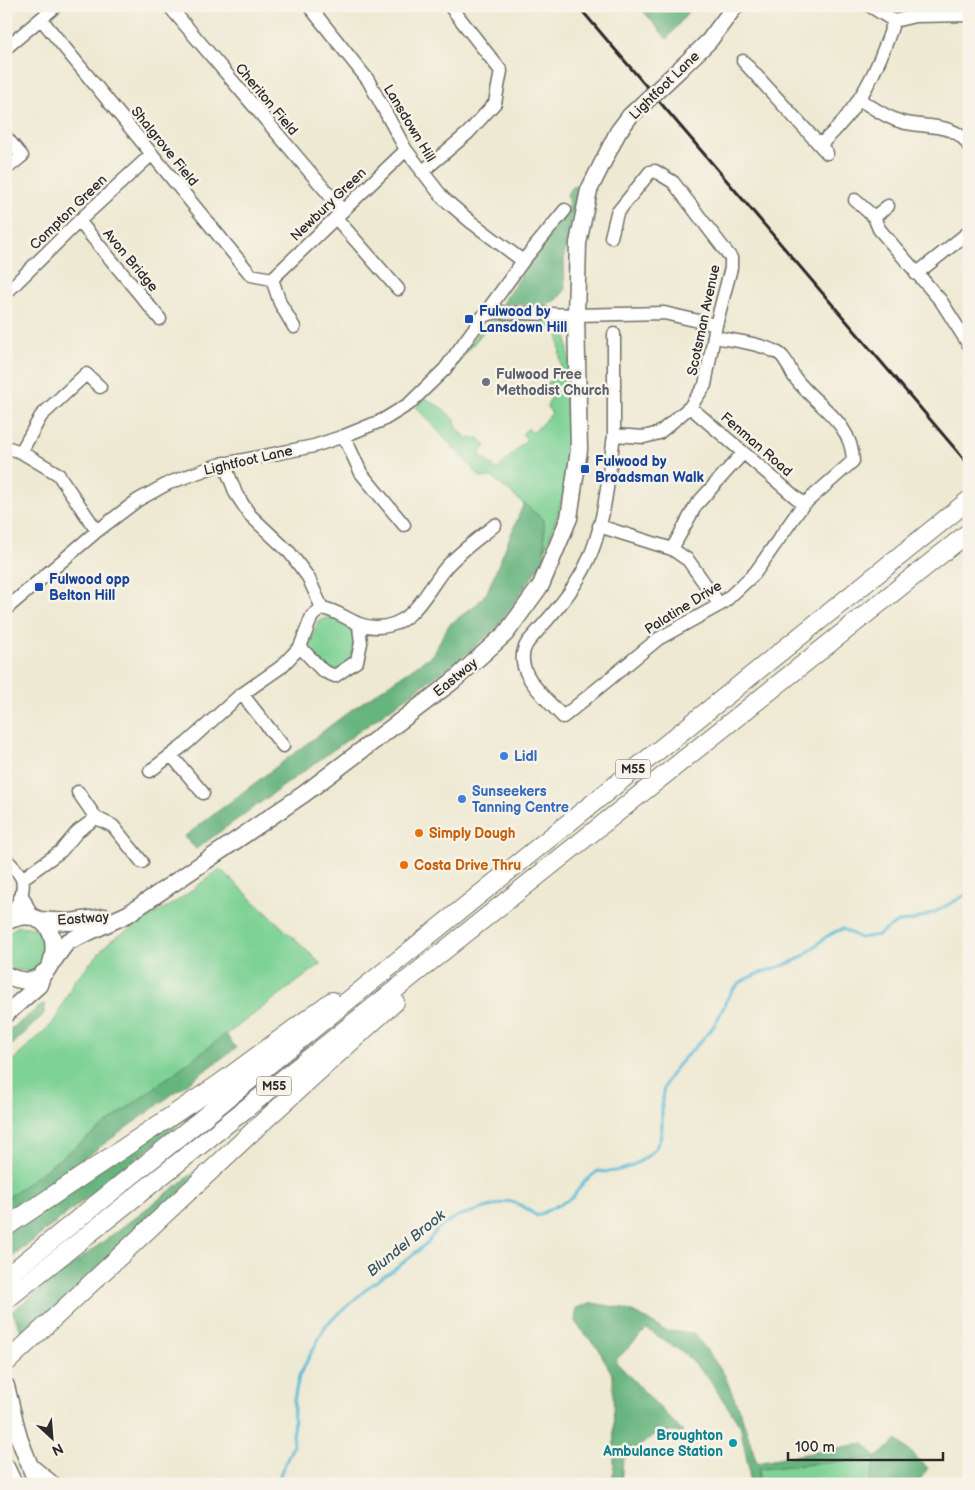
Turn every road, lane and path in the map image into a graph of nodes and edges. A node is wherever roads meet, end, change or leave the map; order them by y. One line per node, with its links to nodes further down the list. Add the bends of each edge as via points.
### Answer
1 (56, 6): 8 (street)
2 (169, 6): 22 (street, Cheriton Field)
3 (308, 6): 15 (street, Lansdown Hill, via 368,80)
4 (450, 6): 18 (street, via 501,71 495,103 468,133)
5 (735, 6): 33 (main road, Lightfoot Lane, bridge, via 709,41 630,116 618,132 589,190 578,243)
6 (870, 6): 9 (street)
7 (969, 14): 9 (street, via 915,16)
8 (41, 19): 10 (street); 16 (street, Shalgrove Field)
9 (894, 21): 12 (street, via 886,47)
10 (6, 48)
11 (743, 61): 12 (street, via 824,149)
12 (860, 100): 14 (street, via 886,116 940,127)
13 (6, 138): 17 (street, via 22,156)
14 (968, 142)
15 (406, 150): 18 (street, Lansdown Hill); 22 (street, Newbury Green)
16 (152, 154): 24 (street, Compton Green); 29 (street, Shalgrove Field, via 251,276)
17 (6, 169)
18 (422, 172): 27 (street, Lansdown Hill, via 450,204)
19 (855, 200): 23 (street)
20 (888, 206): 23 (street)
21 (565, 210): 27 (street, Lightfoot Lane)
22 (339, 214): 29 (street, Newbury Green); 30 (street, Cheriton Field)
23 (874, 217): 28 (street)
24 (79, 220): 31 (street, Compton Green); 34 (street, Avon Bridge)
25 (969, 232): 28 (street)
26 (611, 237): 36 (street, Scotsman Avenue, via 617,214 650,172 655,171 674,182 731,258)
27 (523, 261): 32 (street, Lightfoot Lane)
28 (916, 274): 38 (street, via 941,301)
29 (272, 279): 35 (street, via 280,303)
30 (398, 289)
31 (6, 293)
32 (486, 315): 33 (street, via 497,312); 42 (street, Lightfoot Lane, via 445,369 409,404 383,420)
33 (576, 315): 36 (street, via 664,313); 73 (main road, Eastway, via 578,460 569,518 541,585 506,633 453,681 304,794)
34 (160, 319)
35 (294, 327)
36 (716, 331): 40 (street, Scotsman Avenue, via 705,385); 48 (street, Palatine Drive, via 781,354 796,379 838,421 852,449 853,461)
37 (614, 334): 41 (street)
38 (969, 345)
39 (100, 387): 44 (street, via 86,374 41,416)
40 (690, 407): 41 (street, Scotsman Avenue, via 659,433 644,437); 45 (street, Fenman Road)
41 (614, 435): 51 (street)
42 (344, 436): 46 (street, Lightfoot Lane, via 314,446); 49 (street, via 361,473)
43 (6, 447): 44 (street)
44 (21, 452): 52 (street, via 58,474)
45 (743, 453): 48 (street, Fenman Road); 54 (street, via 696,505)
46 (224, 463): 52 (street, Lightfoot Lane, via 169,483 138,500); 56 (street, via 245,508 290,553 308,577)
47 (969, 500): 69 (highway, M55)
48 (802, 506): 55 (street, Palatine Drive, via 755,573)
49 (404, 525)
50 (495, 526): 58 (street, via 447,566 419,607 399,621 377,627)
51 (598, 526): 54 (street); 55 (street, Palatine Drive, via 580,576 524,648 522,658 525,671 563,717 658,639)
52 (97, 531): 57 (street, Lightfoot Lane)
53 (969, 532): 70 (highway, M55)
54 (672, 549): 55 (street, via 688,560)
55 (720, 605)
56 (322, 608): 58 (street, via 333,610); 59 (street, via 312,616)
57 (6, 609)
58 (359, 626): 59 (street, via 361,643 357,661 335,676 317,666)
59 (300, 647): 60 (street, via 281,667)
60 (242, 694): 61 (street); 62 (street)
61 (282, 746)
62 (171, 756): 63 (street); 65 (street)
63 (150, 771)
64 (78, 792): 66 (street)
65 (203, 794)
66 (96, 818): 68 (street, via 113,826); 71 (street, via 78,831 61,852)
67 (6, 859): 71 (street)
68 (142, 862)
69 (514, 864): 80 (highway, M55, via 227,1078); 81 (highway, M55, via 397,963)
70 (541, 872): 82 (highway, M55); 83 (highway, M55, via 273,1112)
71 (22, 879): 72 (street)
72 (21, 893): 74 (street); 75 (street, via 16,909)
73 (128, 914): 74 (main road, Eastway, via 70,922); 76 (main road, Eastway, via 75,937 64,945)
74 (35, 919): 75 (main road, Eastway); 76 (main road, via 50,931 55,943)
75 (6, 921)
76 (48, 967): 77 (main road, via 26,980); 79 (main road, Eastway, via 39,985)
77 (6, 976): 78 (main road, via 13,986)
78 (6, 1006)
79 (6, 1014)
80 (6, 1227)
81 (6, 1277)
82 (6, 1300)
83 (6, 1363)
84 (6, 1386): 85 (main road, via 17,1433)
85 (28, 1462): 88 (main road); 89 (street)
86 (6, 1467): 87 (main road)
87 (14, 1484)
88 (37, 1484)
89 (55, 1484)

